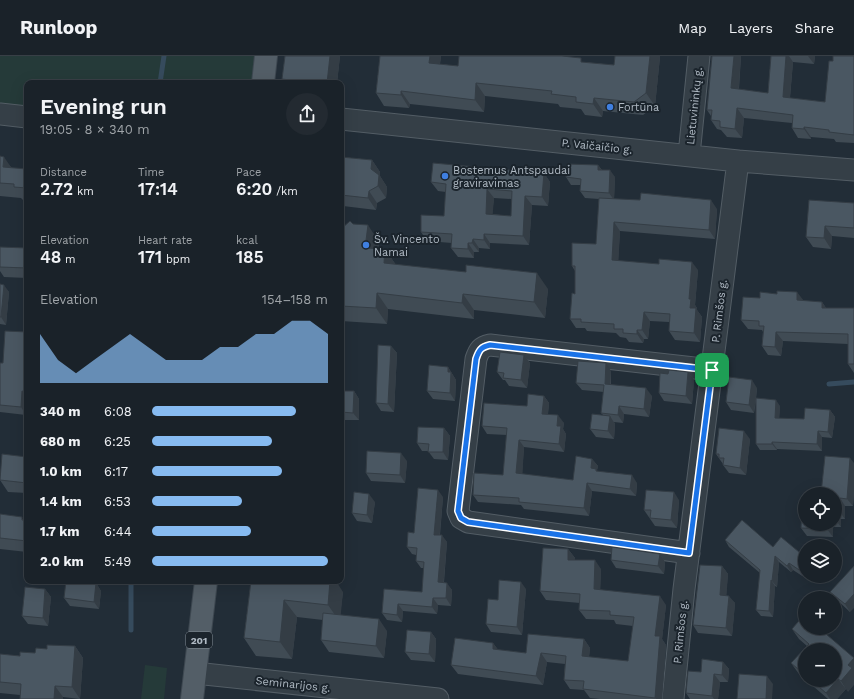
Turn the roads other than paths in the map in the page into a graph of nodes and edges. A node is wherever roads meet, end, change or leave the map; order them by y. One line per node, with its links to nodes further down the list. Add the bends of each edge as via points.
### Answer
1 (266, 56): 3 (main road)
2 (699, 56): 7 (street, Lietuvininkų g.)
3 (263, 80)
4 (0, 114): 5 (street)
5 (24, 117)
6 (344, 119): 7 (street, P. Vaičaičio g.)
7 (689, 155): 8 (street, P. Vaičaičio g.)
8 (738, 161): 9 (street, P. Vaičaičio g.); 10 (street, P. Rimšos g.)
9 (854, 170)
10 (712, 370): 11 (street, P. Rimšos g.); 11 (street, via 490,345 478,351 476,359 458,511 461,518 468,522)
11 (689, 553): 16 (street, P. Rimšos g.)
12 (206, 584): 13 (main road, 201)
13 (195, 673): 14 (main road, 201); 15 (street, Seminarijos g.)
14 (192, 699)
15 (438, 699)
16 (673, 699)

